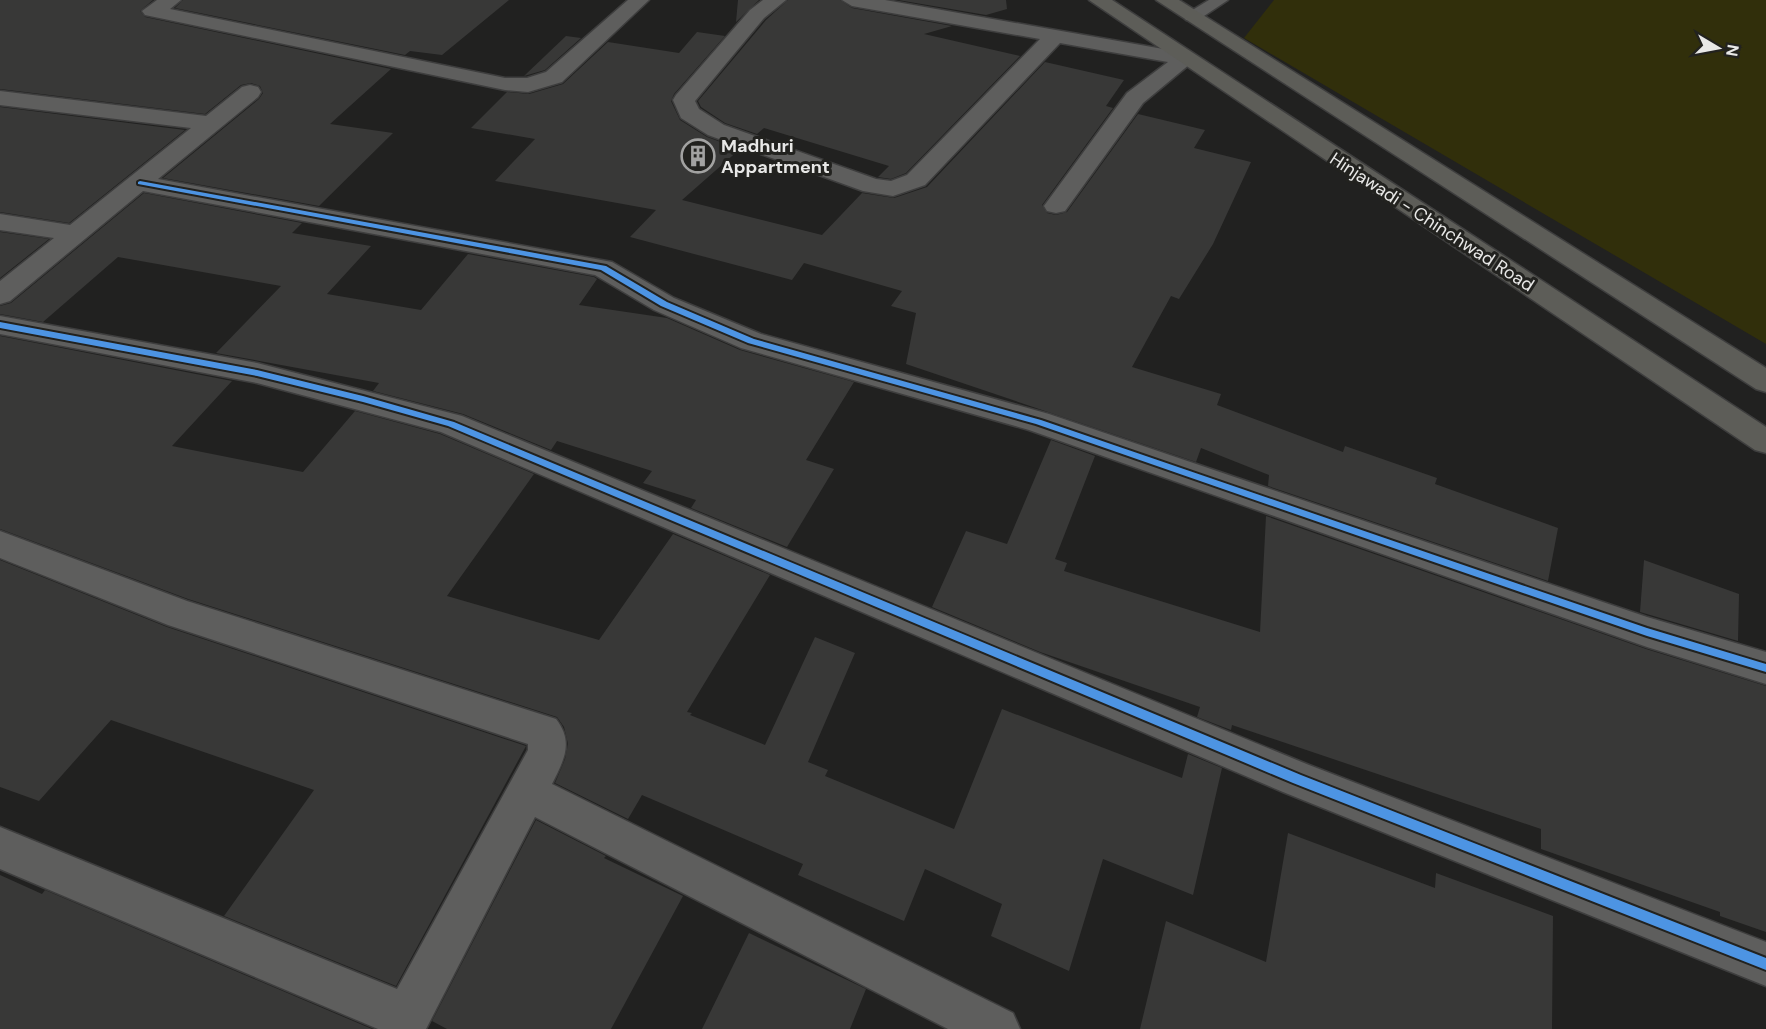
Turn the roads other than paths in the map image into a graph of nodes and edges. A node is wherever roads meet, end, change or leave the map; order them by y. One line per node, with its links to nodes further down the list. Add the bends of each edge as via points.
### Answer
1 (171, 0): 2 (street, via 152,11 505,84 528,85 554,77)
2 (639, 0)
3 (776, 0): 9 (street, via 757,14 684,100 689,113 716,130 872,186 893,189 916,180)
4 (852, 0): 9 (street)
5 (1099, 0): 10 (main road, Hinjawadi - Chinchwad Road)
6 (1166, 0): 8 (main road)
7 (1220, 0): 8 (lane)
8 (1192, 17): 20 (main road)
9 (1054, 36): 10 (street)
10 (1186, 59): 15 (street, via 1136,98); 21 (main road, Hinjawadi - Chinchwad Road)
11 (250, 92): 13 (street)
12 (0, 98): 13 (street)
13 (213, 124): 14 (street)
14 (140, 183): 17 (street); 23 (street, via 603,268 664,304 751,341 1038,422 1647,632)
15 (1056, 206)
16 (0, 222): 17 (street)
17 (76, 234): 18 (street)
18 (0, 295)
19 (0, 325): 26 (street, via 257,373 451,424 1297,779)
20 (1766, 382)
21 (1766, 442)
22 (0, 544): 24 (street, via 181,614 532,726 548,739 547,753)
23 (1766, 668)
24 (525, 791): 27 (street); 28 (street)
25 (0, 848): 27 (street)
26 (1766, 964)
27 (405, 1023)
28 (997, 1029)

